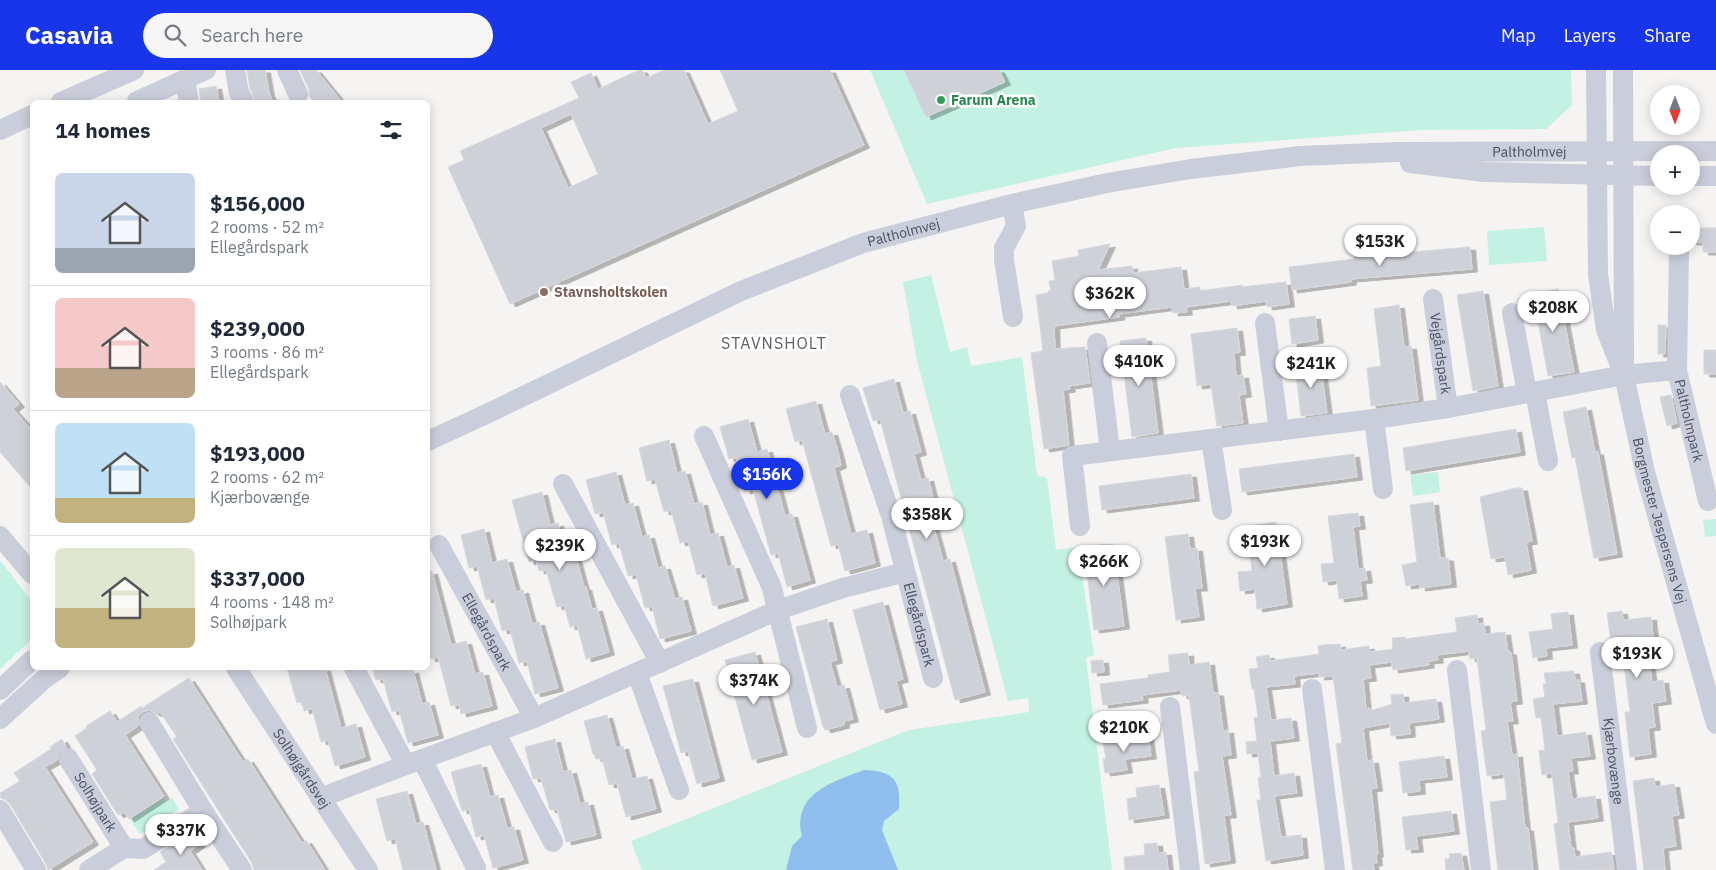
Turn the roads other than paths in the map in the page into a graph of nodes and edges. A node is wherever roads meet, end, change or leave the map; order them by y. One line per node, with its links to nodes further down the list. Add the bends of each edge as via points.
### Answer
1 (134, 70): 9 (street)
2 (206, 70): 7 (street)
3 (234, 70): 12 (street)
4 (287, 70): 8 (street)
5 (1596, 70): 17 (street, Borgmester Jespersens Vej)
6 (1623, 70): 15 (street, Borgmester Jespersens Vej)
7 (185, 80): 10 (street); 11 (street)
8 (298, 94)
9 (66, 100)
10 (141, 100)
11 (189, 100)
12 (243, 100)
13 (30, 119): 14 (street)
14 (0, 130)
15 (1624, 151): 16 (street, Paltholmvej); 17 (street, Paltholmvej); 20 (street, Borgmester Jespersens Vej)
16 (1716, 151)
17 (1596, 152): 18 (street, Paltholmvej); 19 (street, Borgmester Jespersens Vej)
18 (1341, 155): 19 (street, Paltholmvej, via 1484,172); 24 (street, Paltholmvej, via 1300,156 1191,169)
19 (1596, 175): 20 (street, Paltholmvej); 32 (street, Borgmester Jespersens Vej, via 1598,274 1606,330)
20 (1624, 176): 21 (street, Paltholmvej); 32 (street, Borgmester Jespersens Vej)
21 (1650, 176)
22 (1700, 176): 23 (street)
23 (1716, 176)
24 (1012, 204): 28 (street, via 1016,226 1004,248 1004,260); 36 (street, Paltholmvej, via 863,243 750,287)
25 (1679, 255): 31 (street, Paltholmpark)
26 (1433, 298): 35 (street, Vejgårdspark)
27 (1512, 313): 33 (street)
28 (1013, 317)
29 (1265, 323): 38 (street)
30 (1097, 343): 42 (street)
31 (1678, 370): 32 (street, Paltholmpark); 47 (street, Paltholmpark)
32 (1624, 375): 33 (street, Vejgårdspark); 70 (street, Borgmester Jespersens Vej, via 1645,472)
33 (1531, 392): 35 (street, Vejgårdspark); 44 (street)
34 (850, 395): 53 (street, Ellegårdspark, via 891,516)
35 (1448, 408): 37 (street, Vejgårdspark)
36 (496, 410): 41 (street, Paltholmvej); 43 (street, Paltholmvej)
37 (1374, 419): 38 (street, Vejgårdspark); 46 (street)
38 (1279, 431): 40 (street, Vejgårdspark)
39 (704, 436): 54 (street, via 772,588)
40 (1212, 439): 42 (street, Vejgårdspark); 48 (street)
41 (430, 440)
42 (1110, 451): 49 (street, Vejgårdspark, via 1072,456)
43 (430, 453)
44 (1548, 461)
45 (563, 484): 57 (street)
46 (1383, 488)
47 (1708, 501)
48 (1222, 510)
49 (1080, 526)
50 (0, 536): 52 (street)
51 (439, 545): 67 (street, Ellegårdspark)
52 (30, 572)
53 (905, 572): 54 (street, Ellegårdspark); 63 (street, Ellegårdspark)
54 (778, 610): 57 (street, Ellegårdspark); 71 (street)
55 (1600, 652): 89 (street, Kjærbovænge)
56 (30, 662): 65 (street)
57 (660, 663): 62 (street, Ellegårdspark)
58 (57, 670): 68 (street)
59 (237, 670): 76 (street, Solhøjgårdsvej)
60 (355, 670): 74 (street)
61 (1457, 670): 88 (street)
62 (637, 673): 67 (street, Ellegårdspark); 75 (street)
63 (934, 678)
64 (1312, 689): 87 (street)
65 (0, 690)
66 (1170, 708): 86 (street)
67 (534, 718): 72 (street, Ellegårdspark)
68 (0, 719)
69 (149, 722): 78 (street)
70 (1716, 724)
71 (807, 728)
72 (495, 732): 74 (street, Ellegårdspark); 79 (street)
73 (68, 758): 80 (street, Solhøjpark)
74 (414, 762): 76 (street, Ellegårdspark); 81 (street)
75 (679, 790)
76 (320, 798): 85 (street, Solhøjgårdsvej)
77 (0, 810): 82 (street)
78 (203, 811): 80 (street, Solhøjpark, via 143,849); 84 (street)
79 (553, 842)
80 (124, 848): 83 (street, Solhøjpark)
81 (476, 868)
82 (36, 870)
83 (89, 870)
84 (242, 870)
85 (368, 870)
86 (1190, 870)
87 (1335, 870)
88 (1481, 870)
89 (1627, 870)

